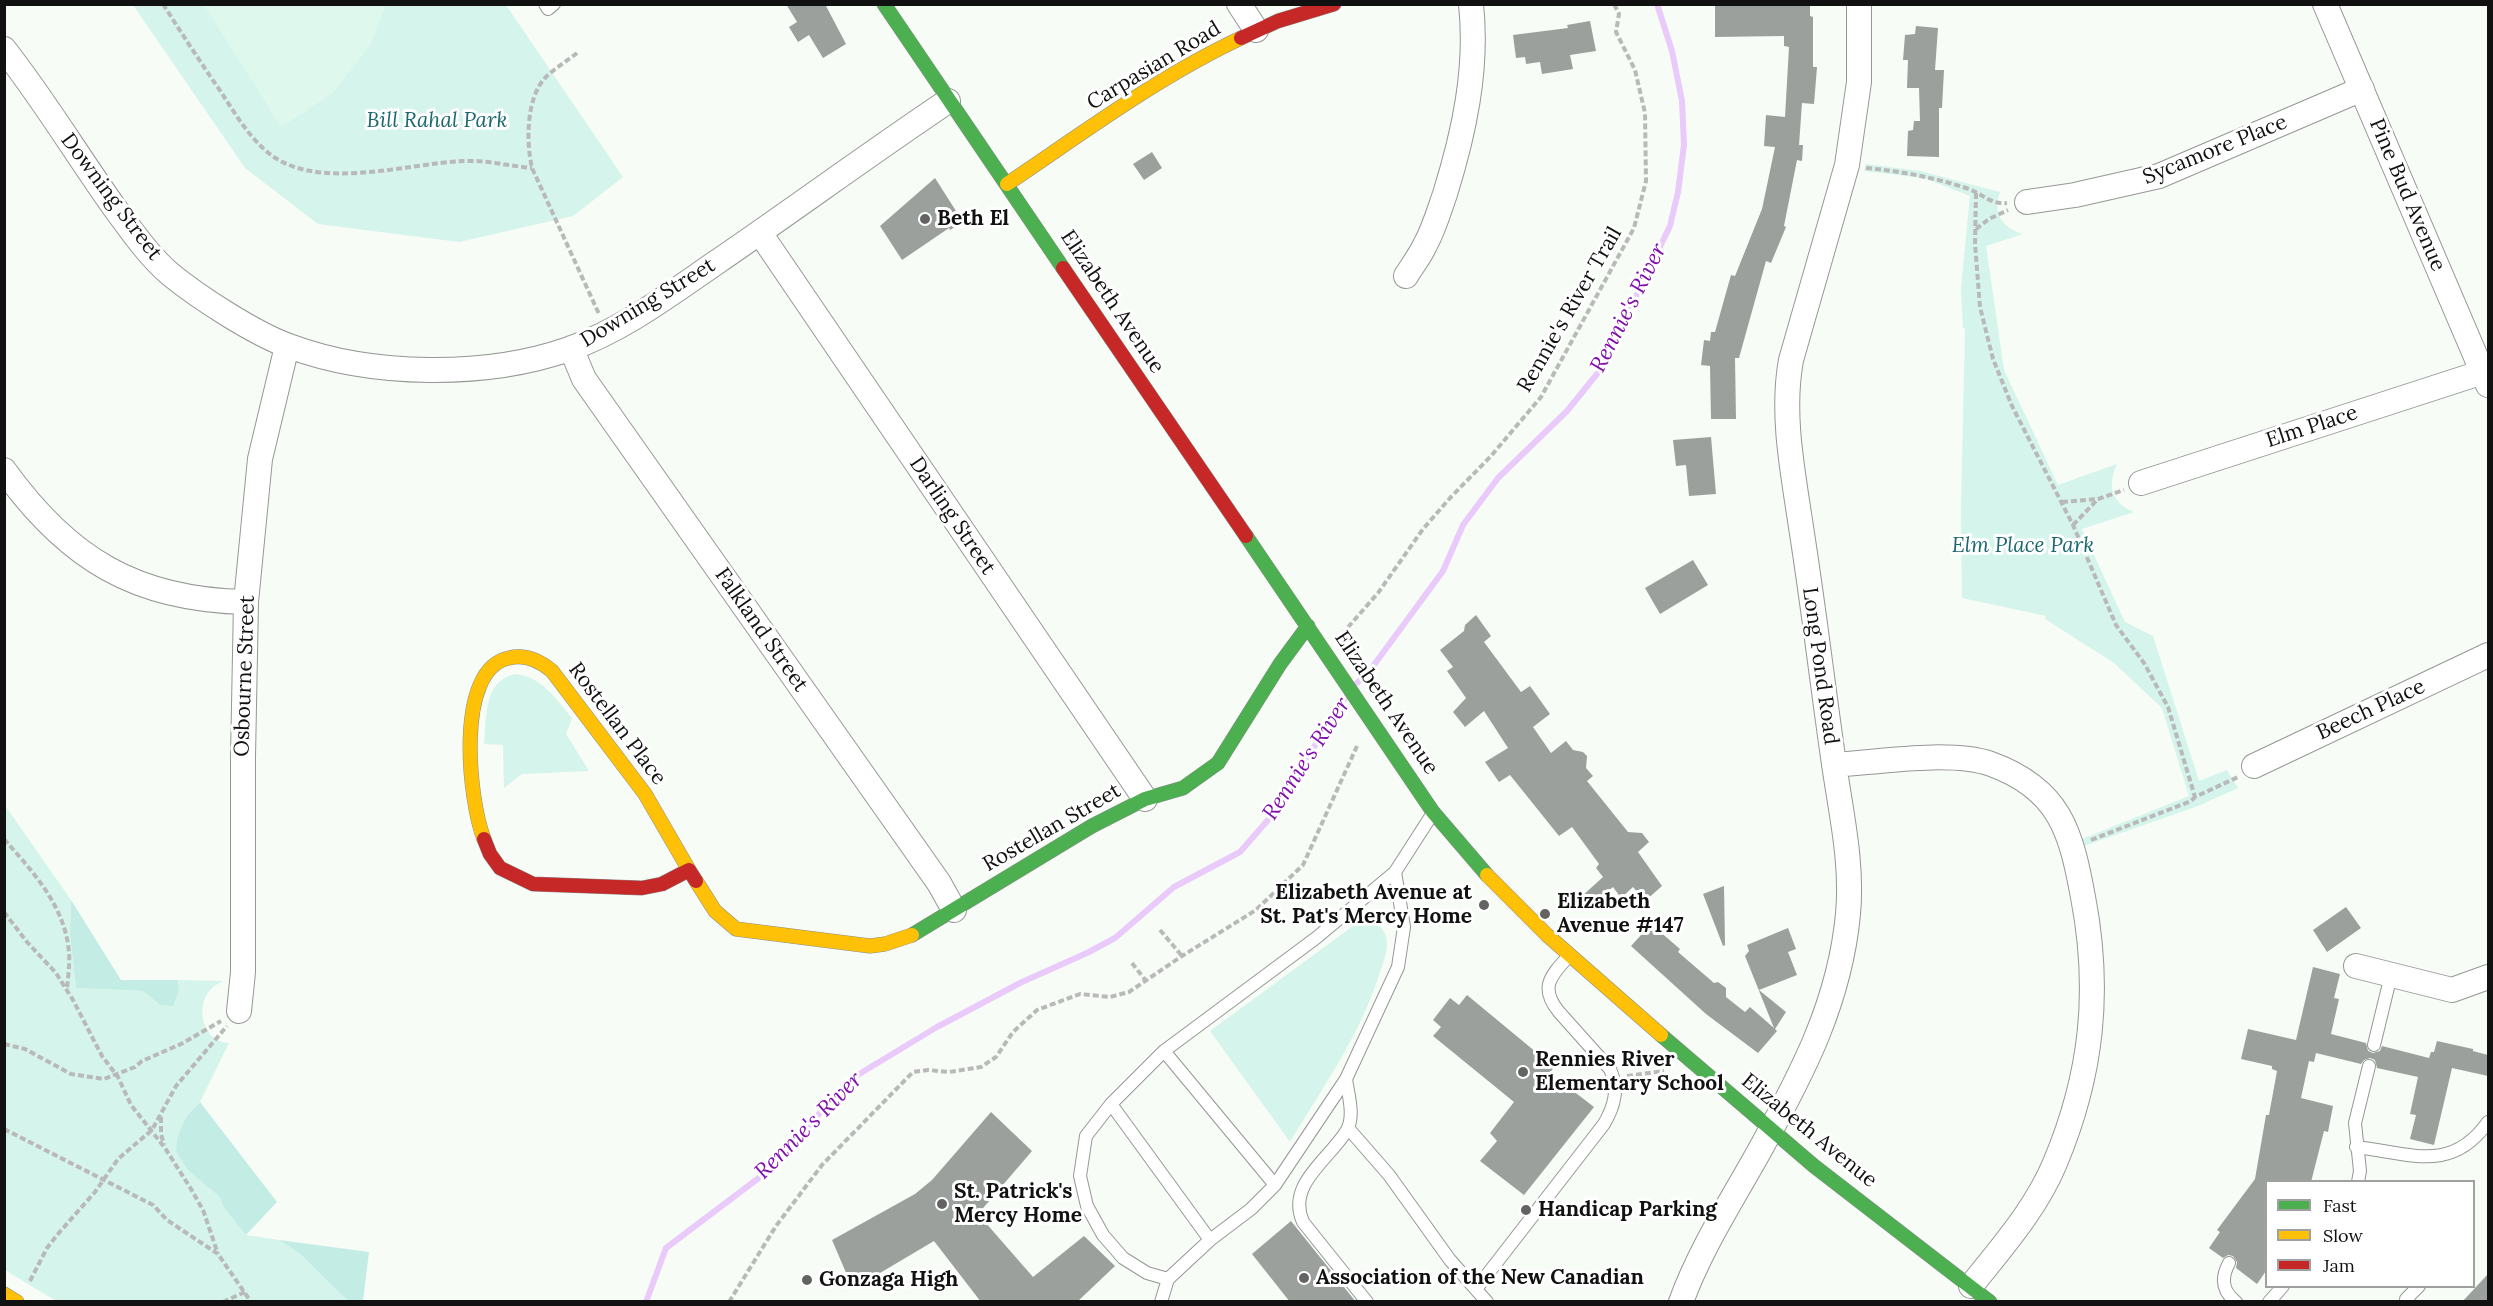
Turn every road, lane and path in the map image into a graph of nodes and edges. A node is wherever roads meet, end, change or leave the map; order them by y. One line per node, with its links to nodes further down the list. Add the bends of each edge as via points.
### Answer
1 (163, 4): 16 (path, via 245,127 265,150 282,161 319,172 343,174 466,161)
2 (545, 4): 3 (lane, via 548,9)
3 (554, 4)
4 (884, 4): 15 (street, Elizabeth Avenue)
5 (1239, 4): 11 (street)
6 (1334, 4): 11 (street, Carpasian Road)
7 (1472, 4): 23 (street, via 1472,62 1461,137 1426,245)
8 (1614, 4): 34 (path, Rennie's River Trail, via 1618,14 1616,32 1635,70 1645,113 1646,181 1634,228 1541,397 1423,529 1378,593)
9 (1859, 4): 37 (street, Long Pond Road, via 1859,82 1846,165 1787,381 1790,456)
10 (2325, 4): 14 (street, Pine Bud Avenue)
11 (1256, 30): 18 (street, Carpasian Road, via 1161,81)
12 (4, 50): 25 (street, Downing Street, via 150,254 170,274 215,306)
13 (577, 53): 16 (path, via 545,78 537,91 527,147)
14 (2362, 89): 20 (street, Sycamore Place, via 2159,176); 27 (street, Pine Bud Avenue)
15 (948, 101): 18 (street, Elizabeth Avenue); 22 (street, Downing Street)
16 (532, 168): 24 (path)
17 (1862, 168): 19 (path, via 1923,175)
18 (1007, 184): 33 (street, Elizabeth Avenue)
19 (1976, 193): 20 (path, via 1996,204); 21 (path)
20 (2027, 202): 21 (path, via 1998,214)
21 (1976, 230): 30 (path, via 1980,307 1993,359 2012,406)
22 (760, 233): 26 (street, Downing Street, via 661,300); 40 (street, Darling Street)
23 (1406, 276)
24 (600, 317)
25 (287, 346): 26 (street, Downing Street, via 362,364 415,369 495,366); 32 (street, Osbourne Street, via 260,459)
26 (571, 348): 46 (street, Falkland Street, via 584,379 939,883)
27 (2486, 378): 29 (street, Elm Place)
28 (4, 471): 32 (street, via 30,506 77,550 112,573 155,590 207,600)
29 (2141, 483)
30 (2061, 502): 31 (path); 31 (path, via 2098,499)
31 (2073, 525): 39 (path, via 2116,625 2144,663 2168,707)
32 (246, 602): 57 (street, Osbourne Street, via 243,972)
33 (1308, 626): 40 (street, Rostellan Street, via 1218,763 1183,788); 41 (street, Elizabeth Avenue)
34 (1337, 639)
35 (2488, 655): 38 (street, Beech Place)
36 (1357, 745): 49 (path, via 1303,865 1256,910)
37 (1834, 765): 43 (street, via 1946,757 1970,758 1992,765 2041,793 2057,813); 70 (street, Long Pond Road, via 1848,875 1843,953 1827,1014)
38 (2254, 766): 39 (path, via 2232,782)
39 (2195, 797): 43 (path)
40 (1145, 799): 46 (street, Rostellan Street, via 1092,826)
41 (1433, 812): 45 (lane); 50 (street, Elizabeth Avenue, via 1460,847)
42 (4, 839): 56 (path, via 61,916 69,952)
43 (2073, 846): 82 (street, via 2092,961 2087,1059 2078,1099 2054,1165 2019,1227)
44 (689, 870): 44 (street, Rostellan Place, via 640,787 552,671 540,661 525,657 496,662 485,673 477,691 472,762 480,826 499,867 533,884 642,888 662,884); 46 (street, Rostellan Place, via 725,923 753,933 853,945 885,944 907,938)
45 (1395, 872): 60 (lane, via 1316,938); 65 (lane, via 1404,927 1398,967)
46 (954, 910)
47 (4, 912): 56 (path, via 56,973)
48 (1160, 930): 49 (path)
49 (1182, 956): 55 (path)
50 (1568, 957): 64 (lane, via 1555,970 1548,994); 70 (street, Elizabeth Avenue)
51 (1132, 963): 55 (path)
52 (2356, 966): 53 (street)
53 (2391, 975): 54 (street, via 2452,990); 59 (lane)
54 (2488, 977)
55 (1146, 981): 93 (path, via 1129,992 1110,997 1080,994 1037,1010 1013,1032 996,1057 981,1068 913,1072 822,1165 776,1226)
56 (67, 992): 63 (path)
57 (239, 1011): 63 (path); 67 (path, via 176,1086)
58 (4, 1044): 63 (path, via 25,1049 71,1074 104,1079)
59 (2374, 1045)
60 (1164, 1051): 66 (lane); 77 (lane)
61 (2369, 1066): 73 (lane, via 2355,1123)
62 (1674, 1069): 64 (path)
63 (116, 1074): 72 (path, via 131,1106)
64 (1614, 1078): 86 (lane, via 1614,1107 1604,1124)
65 (1346, 1079): 69 (lane, via 1351,1111); 77 (lane)
66 (1111, 1104): 78 (lane); 81 (lane, via 1086,1136 1081,1154 1080,1176 1088,1206 1103,1235 1123,1258 1147,1273)
67 (162, 1114): 72 (path); 74 (path)
68 (2488, 1122): 73 (lane, via 2478,1136 2442,1156)
69 (1348, 1128): 86 (lane); 95 (lane, via 1302,1187 1299,1207 1303,1222)
70 (1771, 1128): 82 (street, Elizabeth Avenue); 89 (street, Long Pond Road, via 1704,1248)
71 (4, 1129): 76 (path)
72 (152, 1130): 74 (path); 76 (path, via 118,1159)
73 (2356, 1147): 75 (lane)
74 (165, 1148): 79 (path, via 203,1210)
75 (2359, 1176)
76 (105, 1179): 79 (path, via 153,1205 167,1220); 85 (path, via 47,1248)
77 (1275, 1185): 78 (lane)
78 (1210, 1240): 81 (lane)
79 (218, 1254): 87 (path)
80 (2229, 1263): 98 (lane, via 2224,1283)
81 (1168, 1279): 94 (lane)
82 (1971, 1286): 97 (street, Elizabeth Avenue)
83 (2282, 1288): 99 (lane)
84 (2418, 1288): 100 (lane, via 2406,1299)
85 (26, 1289)
86 (1476, 1289): 96 (lane)
87 (245, 1292): 91 (path); 92 (path)
88 (4, 1294): 90 (street)
89 (1681, 1301)
90 (17, 1302)
91 (223, 1302)
92 (251, 1302)
93 (729, 1302)
94 (1161, 1302)
95 (1367, 1302)
96 (1487, 1302)
97 (1990, 1302)
98 (2236, 1302)
99 (2269, 1302)
100 (2409, 1302)

